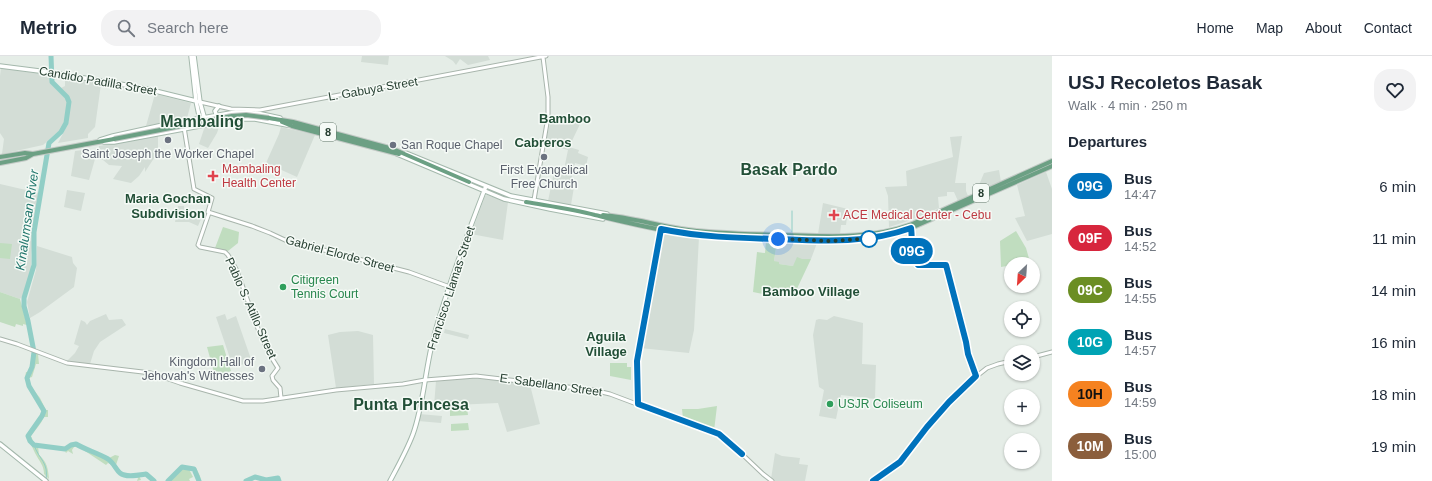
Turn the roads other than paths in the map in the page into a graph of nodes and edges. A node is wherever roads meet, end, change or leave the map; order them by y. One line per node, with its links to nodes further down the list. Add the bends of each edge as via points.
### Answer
1 (190, 56): 5 (main road)
2 (194, 56): 6 (main road)
3 (544, 56): 7 (street, L. Gabuya Street, via 260,110); 27 (street, via 548,117)
4 (0, 66): 5 (main road, Candido Padilla Street, via 143,88)
5 (196, 101): 6 (main road, Candido Padilla Street); 10 (main road)
6 (200, 102): 7 (street, L. Gabuya Street); 9 (main road)
7 (218, 106): 8 (main road, via 215,110)
8 (216, 116): 9 (main road, 8); 12 (main road, via 217,120); 14 (main road, 8, via 251,112)
9 (204, 118): 10 (main road, 8); 13 (main road)
10 (200, 119): 11 (main road, 8); 15 (main road)
11 (183, 121): 16 (street); 17 (main road, 8)
12 (214, 123): 13 (main road, 8); 14 (main road, 8, via 245,119)
13 (206, 124): 15 (main road, 8)
14 (292, 124): 17 (main road, 8, bridge, via 269,118 232,116); 18 (main road, 8)
15 (201, 125): 16 (main road, 8)
16 (184, 129): 17 (main road, 8, via 114,142); 29 (street, via 194,189 212,198)
17 (91, 143): 19 (main road, 8)
18 (393, 151): 24 (main road, 8); 25 (main road, 8, via 416,156); 26 (main road, 8)
19 (34, 154): 20 (main road, 8); 22 (main road, 8)
20 (0, 157)
21 (1052, 161): 31 (main road, 8)
22 (0, 163)
23 (1052, 166): 31 (main road, 8)
24 (469, 182)
25 (486, 186): 26 (main road, Francisco Llamas Street); 27 (main road, 8, via 511,196)
26 (484, 191): 30 (main road, 8, via 518,203 594,218); 33 (main road, Francisco Llamas Street)
27 (534, 200): 30 (main road, 8, via 604,213)
28 (526, 202): 30 (main road, 8)
29 (209, 212): 33 (street, Gabriel Elorde Street, via 270,232 285,240 409,272); 40 (street, Pablo S. Atillo Street, via 198,245 225,252 236,268 270,356 278,368 272,376 280,388)
30 (611, 218): 32 (main road, 8)
31 (911, 226): 32 (main road, 8, via 862,236 834,237 747,236); 38 (street, via 912,252 917,264 946,265)
32 (661, 227): 41 (street, via 637,361)
33 (450, 287): 39 (main road, Francisco Llamas Street, via 433,340)
34 (0, 339): 40 (street, E. Sabellano Street, via 67,363 151,373 241,401)
35 (1052, 352): 36 (street)
36 (1040, 355)
37 (1004, 362): 38 (street, via 986,368)
38 (976, 376): 46 (street, via 949,402 900,462)
39 (424, 380): 40 (street, E. Sabellano Street); 41 (street, E. Sabellano Street, via 494,377 593,390); 44 (main road, Francisco Llamas Street, via 417,421)
40 (281, 398)
41 (638, 404): 45 (street, E. Sabellano Street, via 719,434)
42 (0, 444): 43 (main road)
43 (46, 481)
44 (390, 481)
45 (772, 481)
46 (873, 481)

